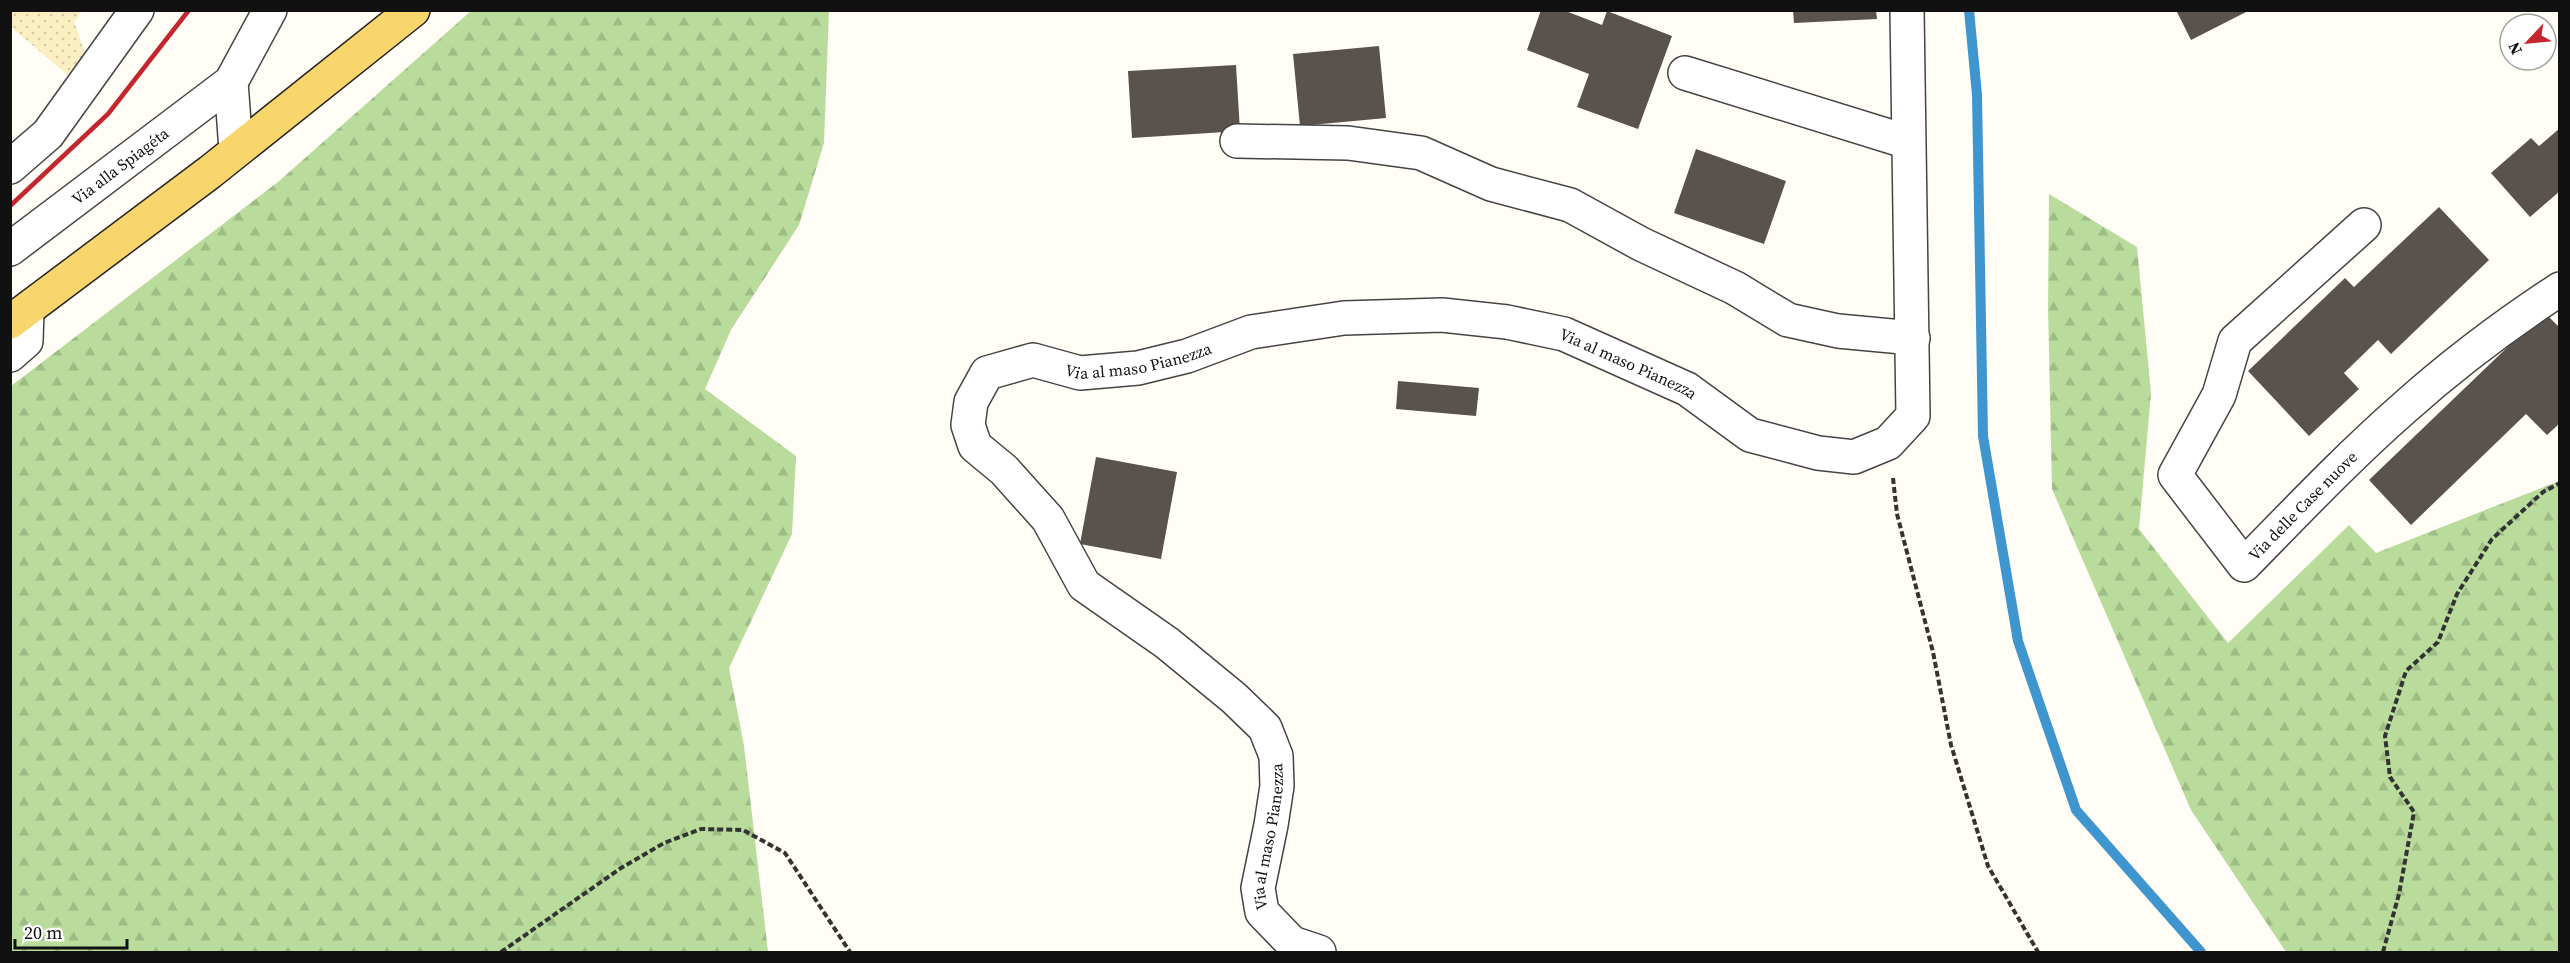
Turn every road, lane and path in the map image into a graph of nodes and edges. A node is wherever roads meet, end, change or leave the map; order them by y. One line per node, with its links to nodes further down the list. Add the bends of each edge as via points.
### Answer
1 (137, 10): 10 (street, via 48,134)
2 (270, 10): 6 (street)
3 (413, 10): 9 (main road)
4 (1906, 10): 8 (street, Via al maso Pianezza)
5 (1685, 73): 8 (street)
6 (231, 82): 9 (street); 12 (street, Via alla Spiagéta)
7 (1237, 141): 15 (street, via 1348,144 1421,153 1491,184 1570,205 1735,288 1788,320 1838,331)
8 (1908, 142): 15 (street, Via al maso Pianezza)
9 (236, 150): 14 (main road)
10 (10, 167)
11 (2364, 225): 13 (street, Via delle Case nuove, via 2235,341 2219,395 2175,475 2244,565 2404,408 2509,322)
12 (10, 249)
13 (2559, 289)
14 (19, 316): 16 (street, via 26,341)
15 (1913, 338): 17 (street, Via al maso Pianezza, via 1913,416)
16 (10, 355)
17 (1888, 443): 21 (street, Via al maso Pianezza, via 1854,457 1818,453 1750,435 1687,389 1564,334 1507,322 1442,315 1344,318 1251,332 1187,356 1138,368 1080,373 1033,360 987,373 971,402 968,425 975,446 1004,470 1048,519 1084,585 1167,643 1265,728 1276,756 1277,786 1258,888 1262,912 1292,943); 22 (path, via 1897,514 1933,652 1951,745 1988,866)
18 (2559, 483): 23 (path, via 2543,492 2492,539 2457,594 2438,642 2406,671 2385,736 2390,777 2414,812 2399,894)
19 (501, 952): 20 (path, via 621,868 664,843 701,829 743,830 785,853)
20 (850, 952)
21 (1319, 952)
22 (2038, 952)
23 (2383, 952)

